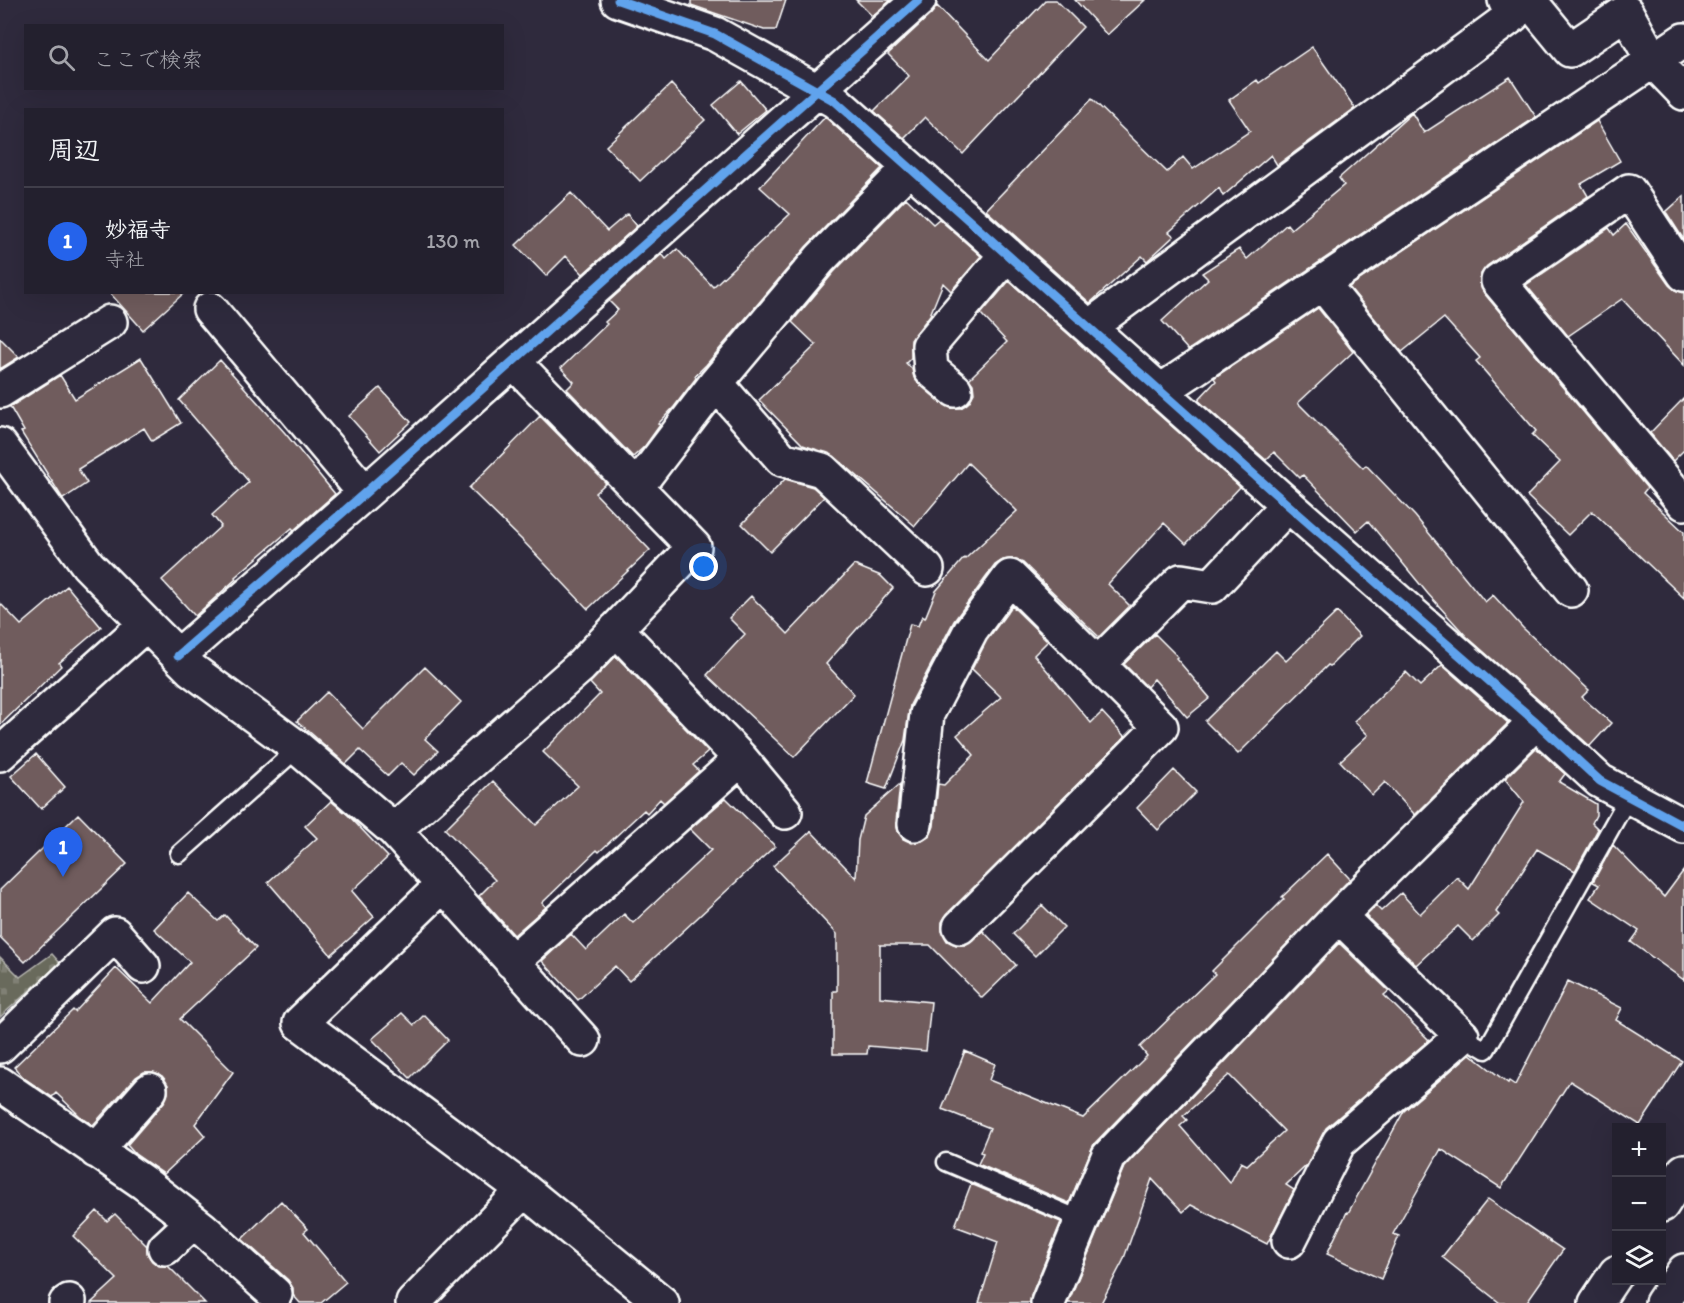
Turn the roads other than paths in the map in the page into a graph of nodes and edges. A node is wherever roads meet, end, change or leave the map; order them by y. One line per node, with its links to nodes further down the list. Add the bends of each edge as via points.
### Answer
1 (618, 0): 7 (street, via 715,34)
2 (919, 0): 7 (street)
3 (1505, 0): 15 (street, via 1512,16)
4 (1529, 0): 6 (street, via 1570,50 1626,12)
5 (1684, 40): 6 (street)
6 (1653, 61): 8 (street); 12 (street)
7 (817, 91): 9 (street, via 835,101); 16 (street)
8 (1684, 93)
9 (909, 168): 10 (street); 17 (street, via 820,259)
10 (1007, 254): 15 (street); 18 (street, via 929,346 931,370)
11 (1684, 274): 24 (street, via 1629,191 1498,281)
12 (1322, 283): 20 (street); 27 (street)
13 (210, 309): 23 (street)
14 (110, 322): 19 (street)
15 (1089, 327): 20 (street)
16 (513, 361): 22 (street); 23 (street)
17 (716, 383): 22 (street); 26 (street, via 782,459 822,470)
18 (955, 390)
19 (0, 391)
20 (1161, 391): 25 (street)
21 (0, 445): 28 (street, via 88,565)
22 (636, 488): 29 (street, via 694,547)
23 (365, 493): 30 (street)
24 (1682, 494)
25 (1288, 505): 31 (street, via 1212,586 1181,581); 32 (street)
26 (927, 569)
27 (1571, 590)
28 (146, 624): 30 (street); 34 (street)
29 (616, 629): 35 (street); 40 (street, via 581,666)
30 (178, 656): 33 (street)
31 (1098, 664): 38 (street, via 1010,577 971,630 927,714); 44 (street, via 1161,727)
32 (1536, 722): 36 (street, via 1600,781); 43 (street)
33 (298, 748): 40 (street); 41 (lane)
34 (0, 754)
35 (741, 759): 37 (street); 45 (street)
36 (1629, 796): 39 (street); 47 (lane, via 1486,1050)
37 (785, 812)
38 (915, 824)
39 (1684, 826)
40 (394, 830): 42 (street)
41 (179, 855)
42 (443, 885): 45 (street); 55 (street, via 300,1023)
43 (1339, 916): 47 (street); 57 (street, via 1108,1157)
44 (960, 927)
45 (512, 962): 48 (street)
46 (143, 966): 49 (street, via 115,934)
47 (1462, 1036): 59 (street, via 1339,1142)
48 (583, 1040)
49 (0, 1046)
50 (0, 1084): 52 (street)
51 (150, 1090): 52 (street)
52 (96, 1151): 58 (street)
53 (946, 1162): 57 (lane)
54 (1684, 1171): 56 (street)
55 (524, 1191): 64 (street); 65 (street)
56 (1666, 1199)
57 (1082, 1220): 66 (street)
58 (193, 1222): 60 (street); 63 (street)
59 (1289, 1241)
60 (165, 1248)
61 (1684, 1270): 68 (street)
62 (1612, 1280): 67 (street)
63 (275, 1294)
64 (413, 1303)
65 (662, 1303)
66 (1048, 1303)
67 (1596, 1303)
68 (1662, 1303)

